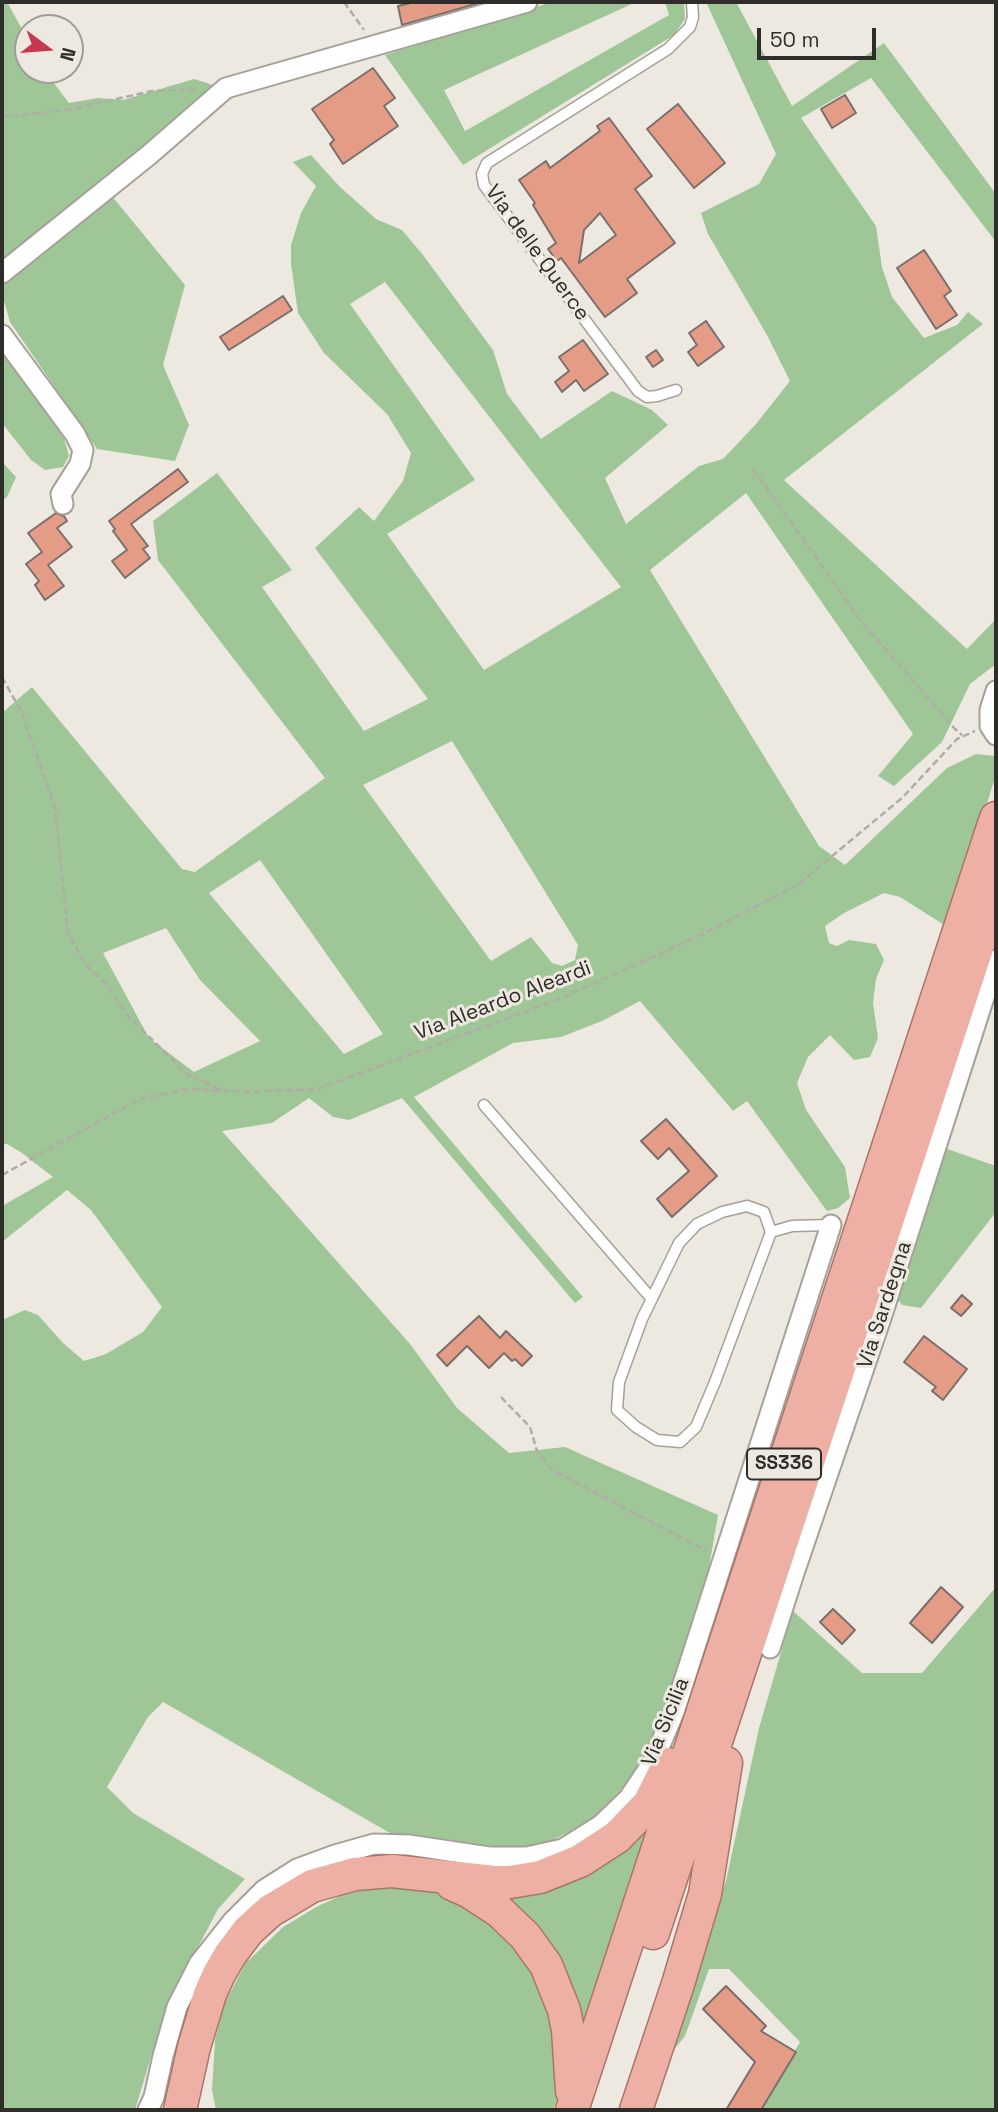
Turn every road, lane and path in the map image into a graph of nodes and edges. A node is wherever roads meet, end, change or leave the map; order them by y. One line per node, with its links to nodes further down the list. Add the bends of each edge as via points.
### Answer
1 (344, 2): 4 (path)
2 (527, 2): 4 (street)
3 (692, 2): 9 (lane, Via delle Querce, via 690,27 668,49 487,163 482,174 484,185 638,391 647,397)
4 (375, 46): 5 (street)
5 (226, 88): 6 (path, via 152,91 66,110); 7 (street)
6 (2, 117)
7 (2, 272)
8 (2, 335): 11 (street, via 83,450 80,464 61,494)
9 (676, 390)
10 (753, 469): 18 (path, Via Aleardo Aleardi, via 861,621 962,735 902,799 796,886 697,937 559,999 318,1089)
11 (63, 504)
12 (2, 677): 18 (path, via 21,711 55,807 68,932 79,954 108,986 125,1014 188,1075)
13 (996, 691): 14 (street, via 990,726)
14 (996, 735)
15 (996, 818): 27 (highway, SS336)
16 (996, 890): 27 (highway, SS336)
17 (996, 960): 26 (street, Via Sardegna)
18 (225, 1091): 20 (path, Via Aleardo Aleardi, via 186,1089 140,1099)
19 (484, 1105): 23 (lane)
20 (2, 1175)
21 (831, 1225): 22 (lane, via 792,1226); 25 (street, Via Sicilia)
22 (771, 1232): 23 (lane, via 764,1212 747,1206 697,1224 679,1243); 23 (lane, via 696,1427 680,1442 657,1440 617,1410 619,1382)
23 (650, 1298)
24 (501, 1397): 25 (path, via 530,1427 537,1451 552,1470)
25 (723, 1559): 31 (street, Via Sicilia, via 674,1712 653,1762 629,1798 601,1825 563,1849 527,1857 374,1844 297,1869 264,1890 199,1964 177,2007)
26 (770, 1648)
27 (728, 1669): 28 (highway); 29 (highway, via 649,1804 617,1837 580,1861 540,1877 504,1883); 34 (highway, SS336)
28 (727, 1756): 35 (highway); 36 (highway, via 705,1894)
29 (428, 1876): 30 (highway, via 392,1871 355,1874 312,1886 270,1911 248,1931 219,1974); 34 (highway, via 471,1892 499,1911 546,1965 568,2030)
30 (194, 2047): 32 (highway); 33 (highway)
31 (148, 2110)
32 (180, 2110)
33 (204, 2110)
34 (580, 2110)
35 (619, 2110)
36 (636, 2110)

